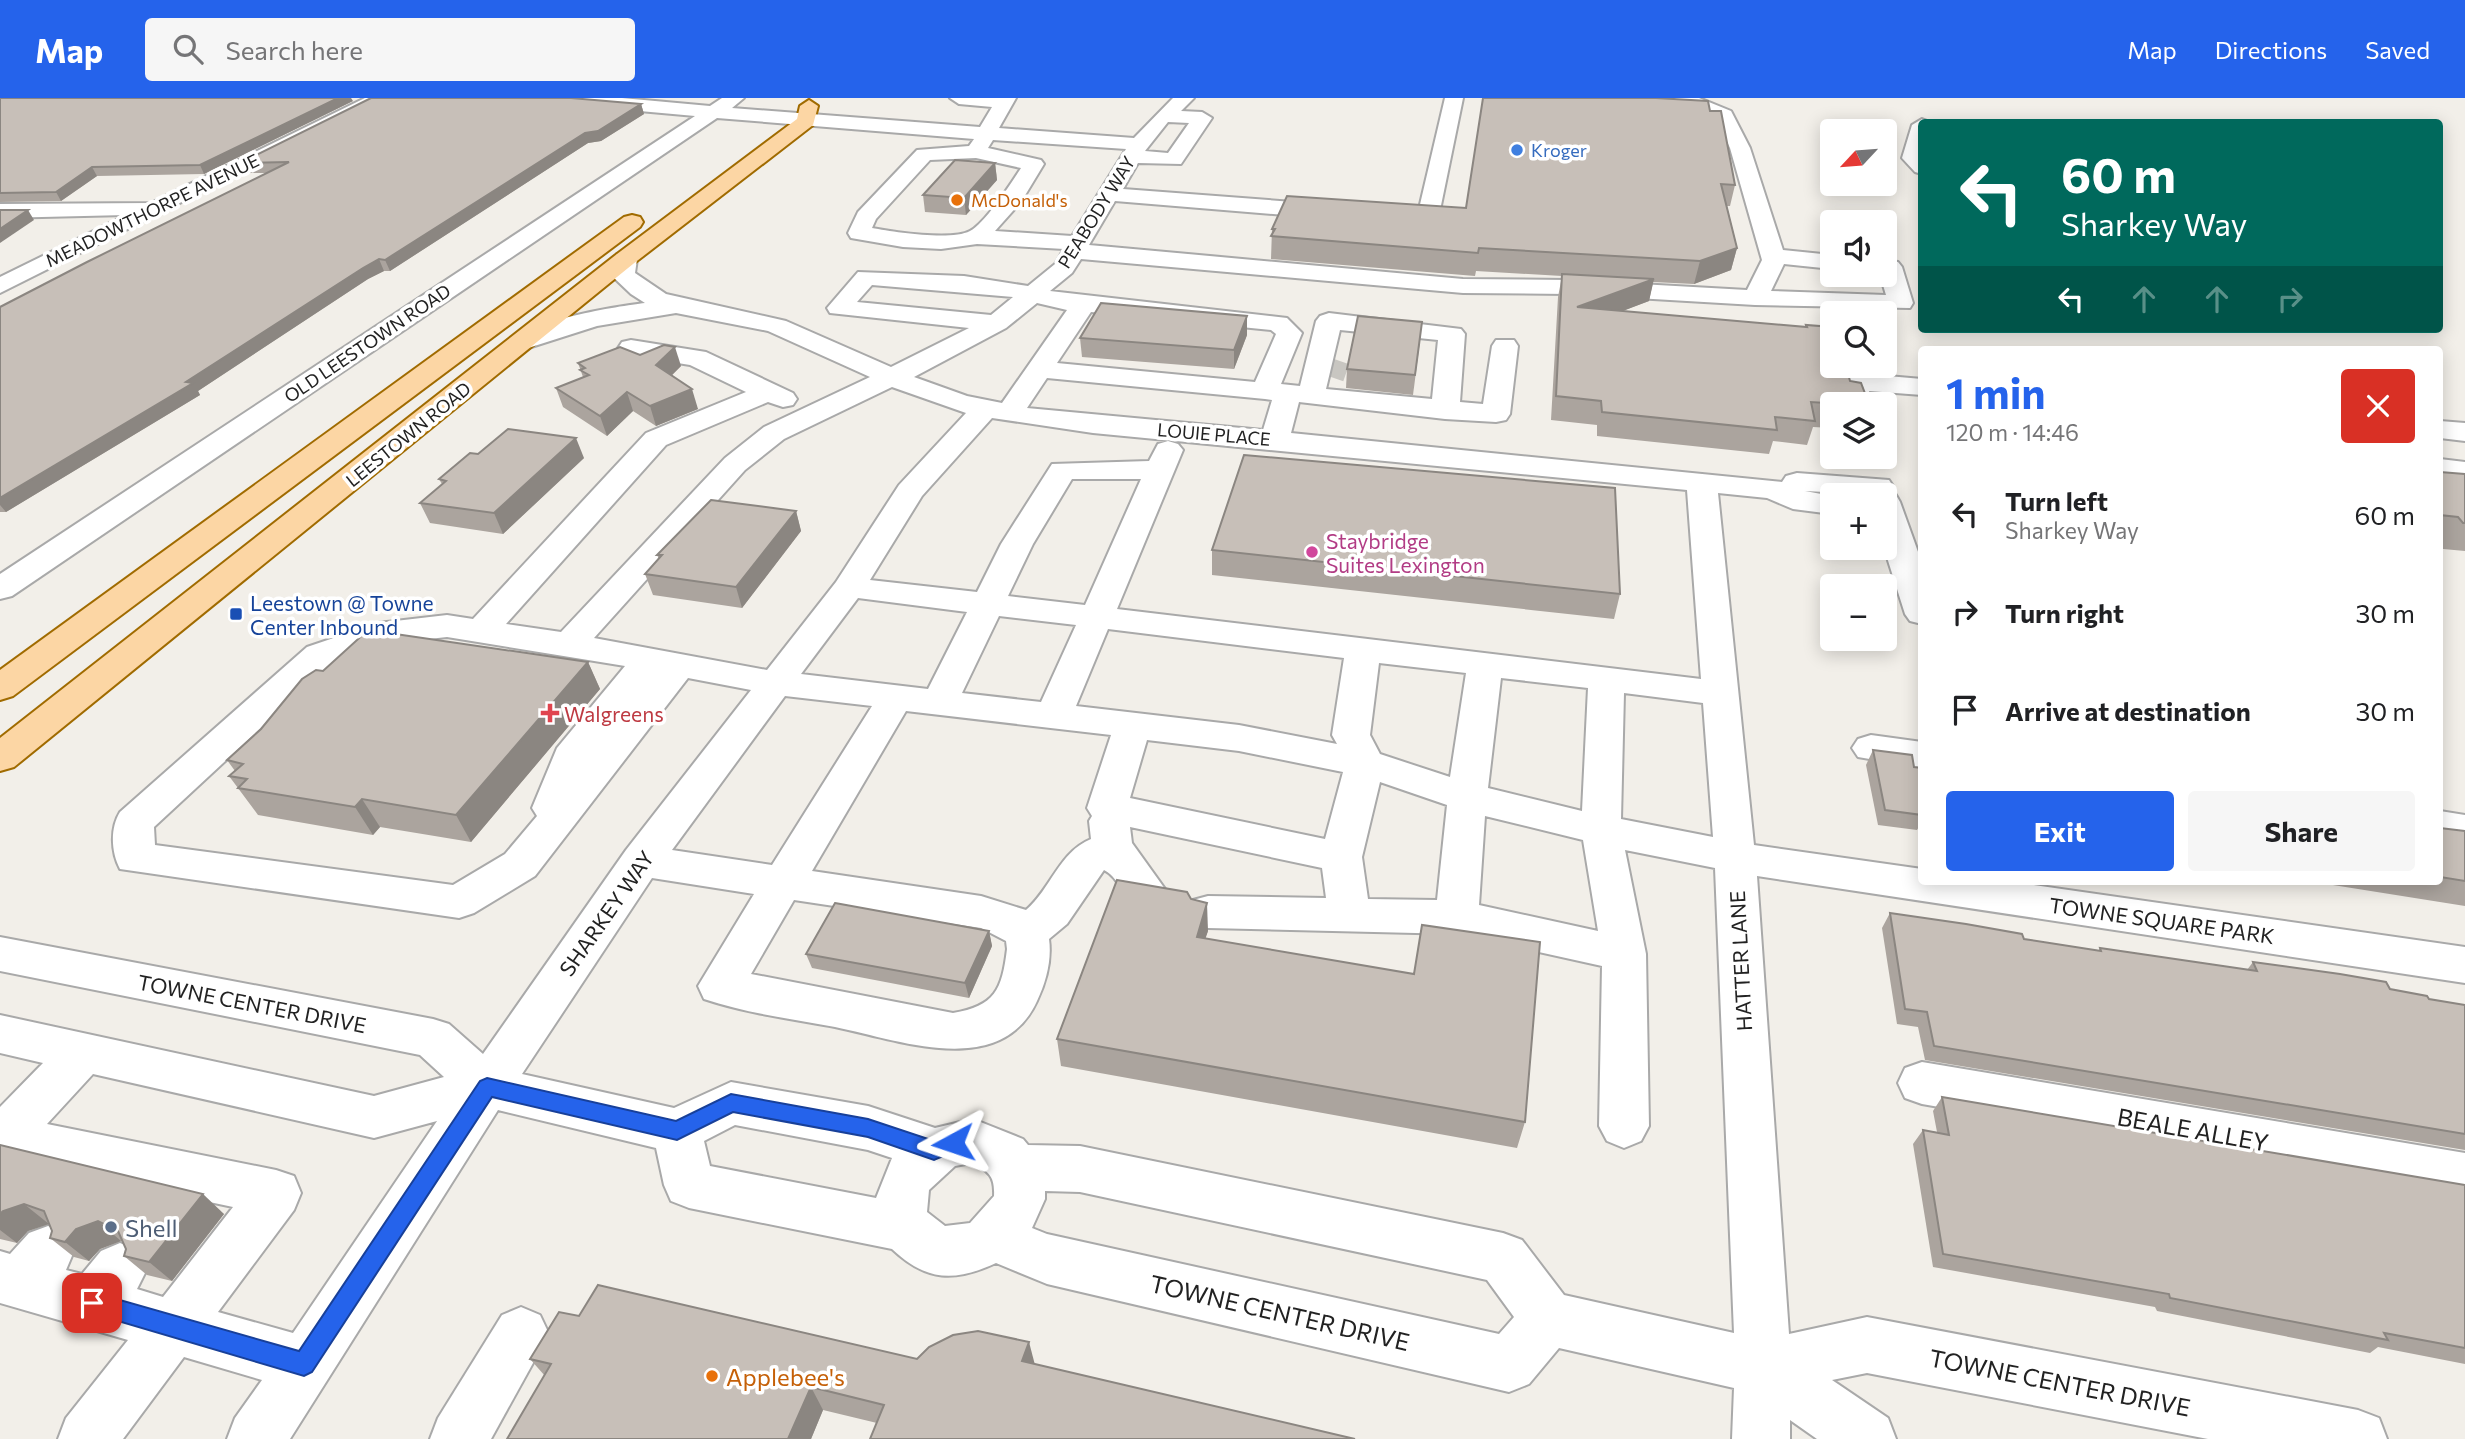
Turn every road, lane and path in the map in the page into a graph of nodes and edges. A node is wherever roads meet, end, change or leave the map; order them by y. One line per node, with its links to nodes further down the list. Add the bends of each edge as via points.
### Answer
1 (380, 98): 16 (street, MEADOWTHORPE AVENUE)
2 (562, 98): 7 (street)
3 (958, 98): 10 (street)
4 (1185, 98): 11 (street, PEABODY WAY)
5 (1454, 98): 20 (street, via 1427,220)
6 (1683, 98): 23 (street, via 1724,115 1740,148)
7 (726, 102): 8 (street); 9 (street); 61 (street, OLD LEESTOWN ROAD)
8 (812, 108): 9 (main road, LEESTOWN ROAD); 10 (street); 24 (main road, LEESTOWN ROAD)
9 (775, 118): 72 (main road, LEESTOWN ROAD)
10 (994, 121): 11 (street); 13 (street); 21 (street, via 1034,164 1030,170 1011,175)
11 (1146, 137): 15 (street, PEABODY WAY)
12 (1918, 137): 14 (street, via 1912,158)
13 (950, 153): 21 (street, via 889,216 901,230 924,234); 21 (street, via 924,154 866,217 859,233 941,242)
14 (1918, 164)
15 (1109, 194): 17 (street); 22 (street, PEABODY WAY)
16 (157, 208): 18 (street); 27 (street, MEADOWTHORPE AVENUE)
17 (1282, 208): 19 (street); 26 (street)
18 (0, 211)
19 (1348, 213)
20 (1374, 215)
21 (968, 231): 22 (street)
22 (1077, 247): 26 (street); 29 (street, PEABODY WAY, via 1064,268)
23 (1773, 257): 25 (street); 30 (street)
24 (625, 259): 32 (street, LOUIE PLACE, via 623,275 638,292); 34 (main road, LEESTOWN ROAD)
25 (1820, 261)
26 (1254, 267): 30 (street, via 1463,286)
27 (0, 286)
28 (1897, 287): 30 (street, via 1901,303)
29 (1034, 293): 31 (street); 33 (street, PEABODY WAY); 33 (street, via 866,277 839,308)
30 (1755, 298)
31 (1084, 304): 37 (street, SHARKEY WAY); 39 (street, via 1278,323 1289,333)
32 (673, 306): 34 (street, LOUIE PLACE, via 568,323); 38 (street, LOUIE PLACE, via 776,326)
33 (997, 323): 38 (street, PEABODY WAY)
34 (525, 341): 80 (main road, LEESTOWN ROAD)
35 (1505, 346): 46 (street)
36 (631, 348): 41 (street, via 698,358)
37 (1039, 369): 39 (street); 43 (street, SHARKEY WAY)
38 (889, 376): 43 (street, LOUIE PLACE, via 930,394); 45 (street, PEABODY WAY)
39 (1310, 379): 44 (street); 44 (street, via 1329,321 1452,334); 50 (street)
40 (1918, 387): 42 (street, via 1853,381)
41 (769, 392): 45 (street); 65 (street, via 656,439)
42 (1855, 392)
43 (998, 411): 48 (street, LOUIE PLACE); 60 (street, SHARKEY WAY, via 911,491)
44 (1445, 411): 46 (street)
45 (813, 413): 66 (street, PEABODY WAY, via 774,433 735,464)
46 (1496, 414): 51 (street)
47 (2443, 430): 49 (street)
48 (1175, 431): 50 (street, LOUIE PLACE); 53 (street)
49 (2465, 432)
50 (1275, 440): 51 (street, LOUIE PLACE)
51 (1489, 462): 55 (street, LOUIE PLACE)
52 (2443, 468): 54 (street)
53 (1161, 470): 63 (street, via 1063,470 1017,544); 64 (street)
54 (2465, 471)
55 (1702, 483): 57 (street, LOUIE PLACE); 73 (street, HATTER LANE)
56 (1820, 484): 57 (street, via 1802,481)
57 (1772, 489): 58 (street)
58 (1820, 504)
59 (1897, 539): 62 (street)
60 (849, 587): 63 (street); 71 (street, SHARKEY WAY)
61 (0, 589)
62 (1918, 602)
63 (987, 604): 64 (street); 75 (street)
64 (1097, 617): 67 (street); 76 (street)
65 (481, 631): 66 (street, TOWNE SQUARE PARK); 68 (street, TOWNE SQUARE PARK, via 447,626 378,634 320,655 134,822 135,858 459,902 520,864)
66 (569, 644): 68 (street, TOWNE SQUARE PARK)
67 (1363, 649): 69 (street); 81 (street, via 1351,735)
68 (666, 661): 71 (street, TOWNE SQUARE PARK)
69 (1485, 664): 70 (street); 82 (street)
70 (1606, 679): 73 (street); 85 (street)
71 (775, 683): 74 (street, TOWNE SQUARE PARK); 89 (street, SHARKEY WAY)
72 (0, 688)
73 (1721, 693): 88 (street, HATTER LANE)
74 (895, 699): 75 (street, TOWNE SQUARE PARK); 91 (street)
75 (939, 704): 76 (street, TOWNE SQUARE PARK)
76 (1053, 718): 77 (street, TOWNE SQUARE PARK)
77 (1132, 727): 81 (street, TOWNE SQUARE PARK, via 1239,738); 84 (street)
78 (1871, 748): 79 (street)
79 (1918, 754)
80 (0, 758)
81 (1365, 763): 82 (street, TOWNE SQUARE PARK); 87 (street)
82 (1467, 797): 85 (street, TOWNE SQUARE PARK); 97 (street)
83 (2443, 826): 86 (street)
84 (1110, 828): 87 (street); 93 (street); 98 (street, via 1098,852 1083,862 1053,911)
85 (1601, 830): 88 (street, TOWNE SQUARE PARK); 100 (street)
86 (2465, 830)
87 (1341, 857): 96 (street)
88 (1735, 857): 90 (street, TOWNE SQUARE PARK); 119 (street, HATTER LANE)
89 (641, 861): 91 (street); 105 (street, SHARKEY WAY)
90 (1918, 878)
91 (782, 882): 98 (street, via 981,912 1010,921); 98 (street, via 720,986 953,1032 981,1028 1008,1011 1031,955)
92 (1981, 885): 94 (street, TOWNE SQUARE PARK)
93 (1144, 889)
94 (2043, 892): 101 (street, TOWNE SQUARE PARK)
95 (1208, 912): 96 (street)
96 (1350, 917): 97 (street)
97 (1457, 917): 100 (street)
98 (1026, 934)
99 (0, 954): 105 (street, TOWNE CENTER DRIVE, via 433,1038)
100 (1624, 954): 106 (street)
101 (2465, 965)
102 (0, 1034): 103 (street, TOWNE CENTER DRIVE)
103 (84, 1052): 105 (street, TOWNE CENTER DRIVE, via 374,1117); 108 (street)
104 (1922, 1083): 111 (street, BEALE ALLEY)
105 (487, 1087): 107 (street, TOWNE CENTER DRIVE); 118 (street, SHARKEY WAY)
106 (1624, 1126)
107 (677, 1130): 109 (street, via 731,1103 868,1128); 112 (street, via 689,1185)
108 (1, 1138): 116 (street, via 58,1161 185,1189 276,1193)
109 (934, 1150): 110 (street, via 963,1142 990,1144); 112 (street, via 919,1162 901,1195)
110 (1017, 1168): 113 (street, via 1020,1204); 115 (street, via 1080,1168 1503,1258)
111 (2465, 1176)
112 (907, 1228): 113 (street, via 937,1250 975,1248)
113 (995, 1238): 115 (street, TOWNE CENTER DRIVE, via 1047,1259 1508,1364)
114 (22, 1270): 116 (street, via 106,1286)
115 (1548, 1319): 119 (street, TOWNE CENTER DRIVE)
116 (174, 1327): 118 (street); 120 (street)
117 (521, 1334): 122 (street)
118 (304, 1364): 121 (street, SHARKEY WAY)
119 (1763, 1367): 123 (street, HATTER LANE); 124 (street, TOWNE CENTER DRIVE); 125 (street, TOWNE CENTER DRIVE, via 1867,1345)
120 (87, 1439)
121 (256, 1439)
122 (459, 1439)
123 (1761, 1439)
124 (1867, 1439)
125 (2358, 1439)

